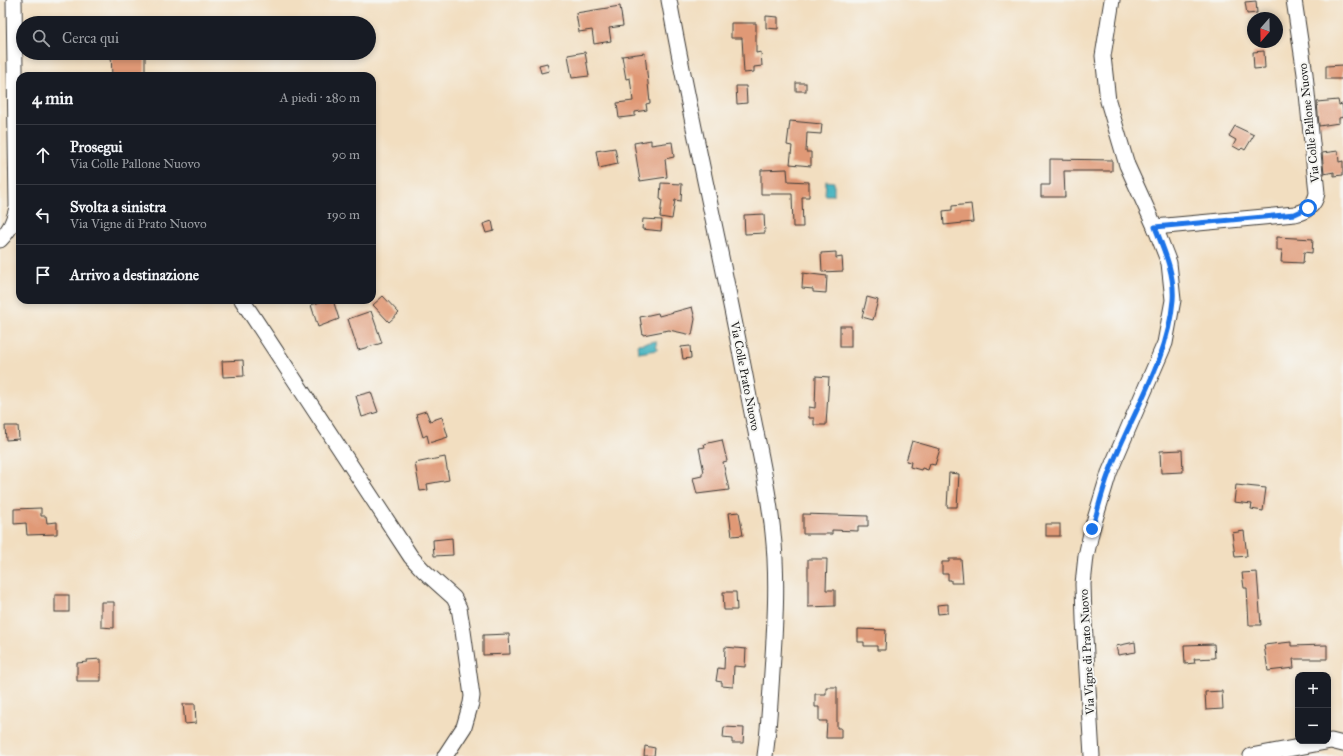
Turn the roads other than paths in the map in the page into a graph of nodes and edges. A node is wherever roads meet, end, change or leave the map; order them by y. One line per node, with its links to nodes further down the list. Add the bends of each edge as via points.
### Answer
1 (14, 0): 5 (street)
2 (670, 0): 13 (street, Via Colle Prato Nuovo, via 774,533 775,627)
3 (1112, 0): 7 (street, Via Vigne di Prato Nuovo, via 1103,56 1108,101 1127,165)
4 (1294, 0): 7 (street, Via Colle Pallone Nuovo, via 1305,74 1316,193 1313,203 1306,210 1295,214)
5 (16, 138)
6 (16, 211): 8 (street, via 9,231)
7 (1155, 227): 14 (street, Via Vigne di Prato Nuovo, via 1169,263 1173,288 1165,343 1109,473 1086,556 1083,584 1084,620)
8 (0, 240)
9 (245, 304): 12 (street, via 411,557 456,600 472,696 467,720)
10 (1343, 744): 11 (street, via 1331,741)
11 (1267, 755): 15 (street)
12 (445, 756)
13 (765, 756)
14 (1092, 756)
15 (1251, 756)

